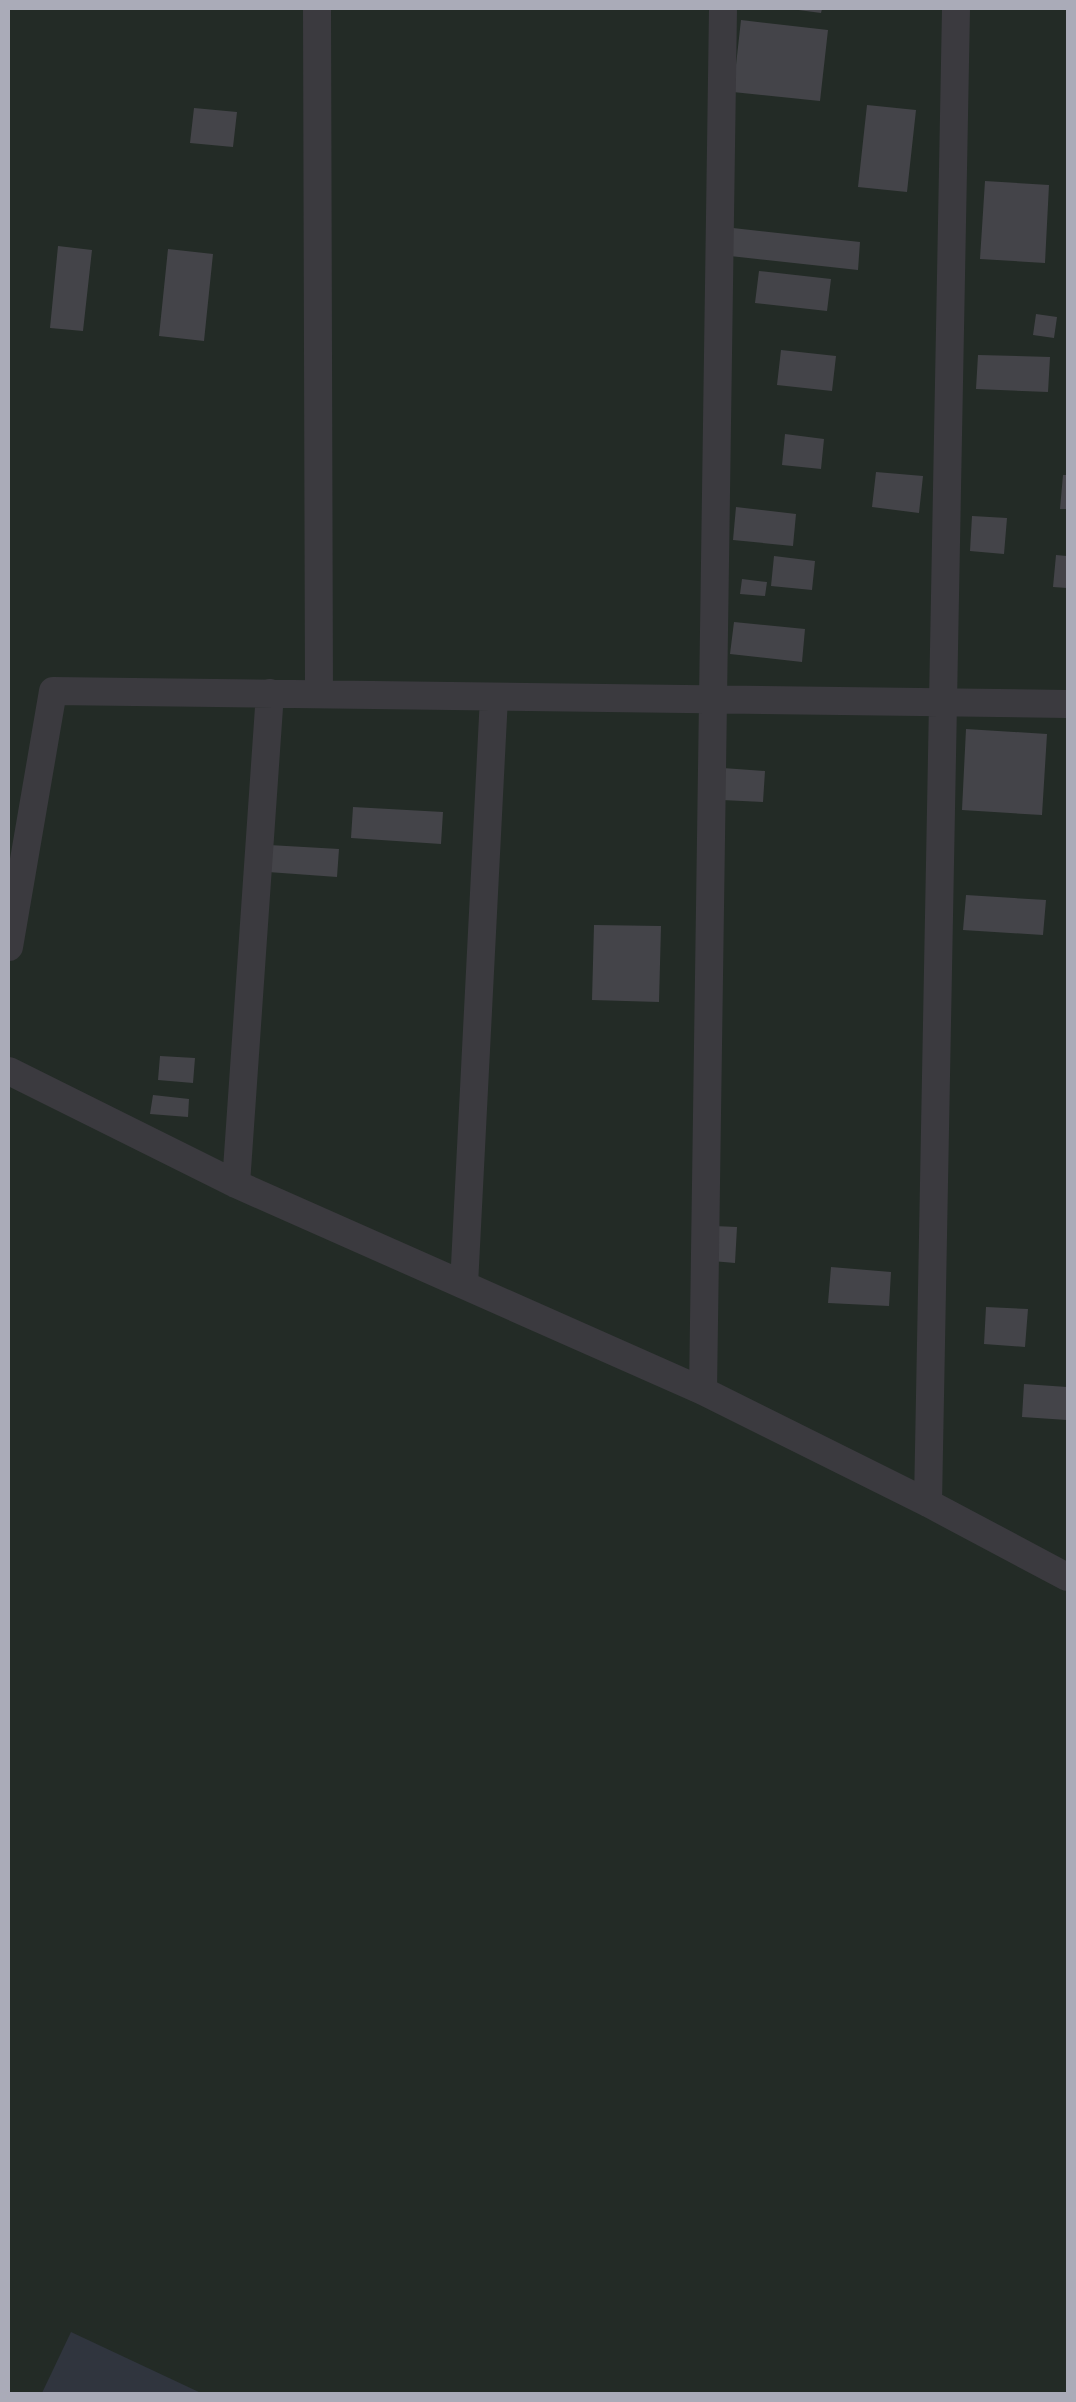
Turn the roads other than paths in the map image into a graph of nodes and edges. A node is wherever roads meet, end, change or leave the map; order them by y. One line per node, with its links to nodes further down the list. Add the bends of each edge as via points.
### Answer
1 (317, 9): 5 (street)
2 (723, 9): 7 (street)
3 (956, 9): 8 (street)
4 (270, 693): 5 (street); 10 (street, via 53,690); 12 (street)
5 (319, 694): 6 (street)
6 (494, 697): 7 (street); 13 (street)
7 (714, 700): 8 (street); 14 (street)
8 (943, 702): 9 (street); 15 (street)
9 (1067, 704)
10 (9, 947)
11 (9, 1072): 12 (street)
12 (236, 1184): 13 (street)
13 (464, 1285): 14 (street)
14 (703, 1391): 15 (street)
15 (928, 1503): 16 (street)
16 (1067, 1577)

